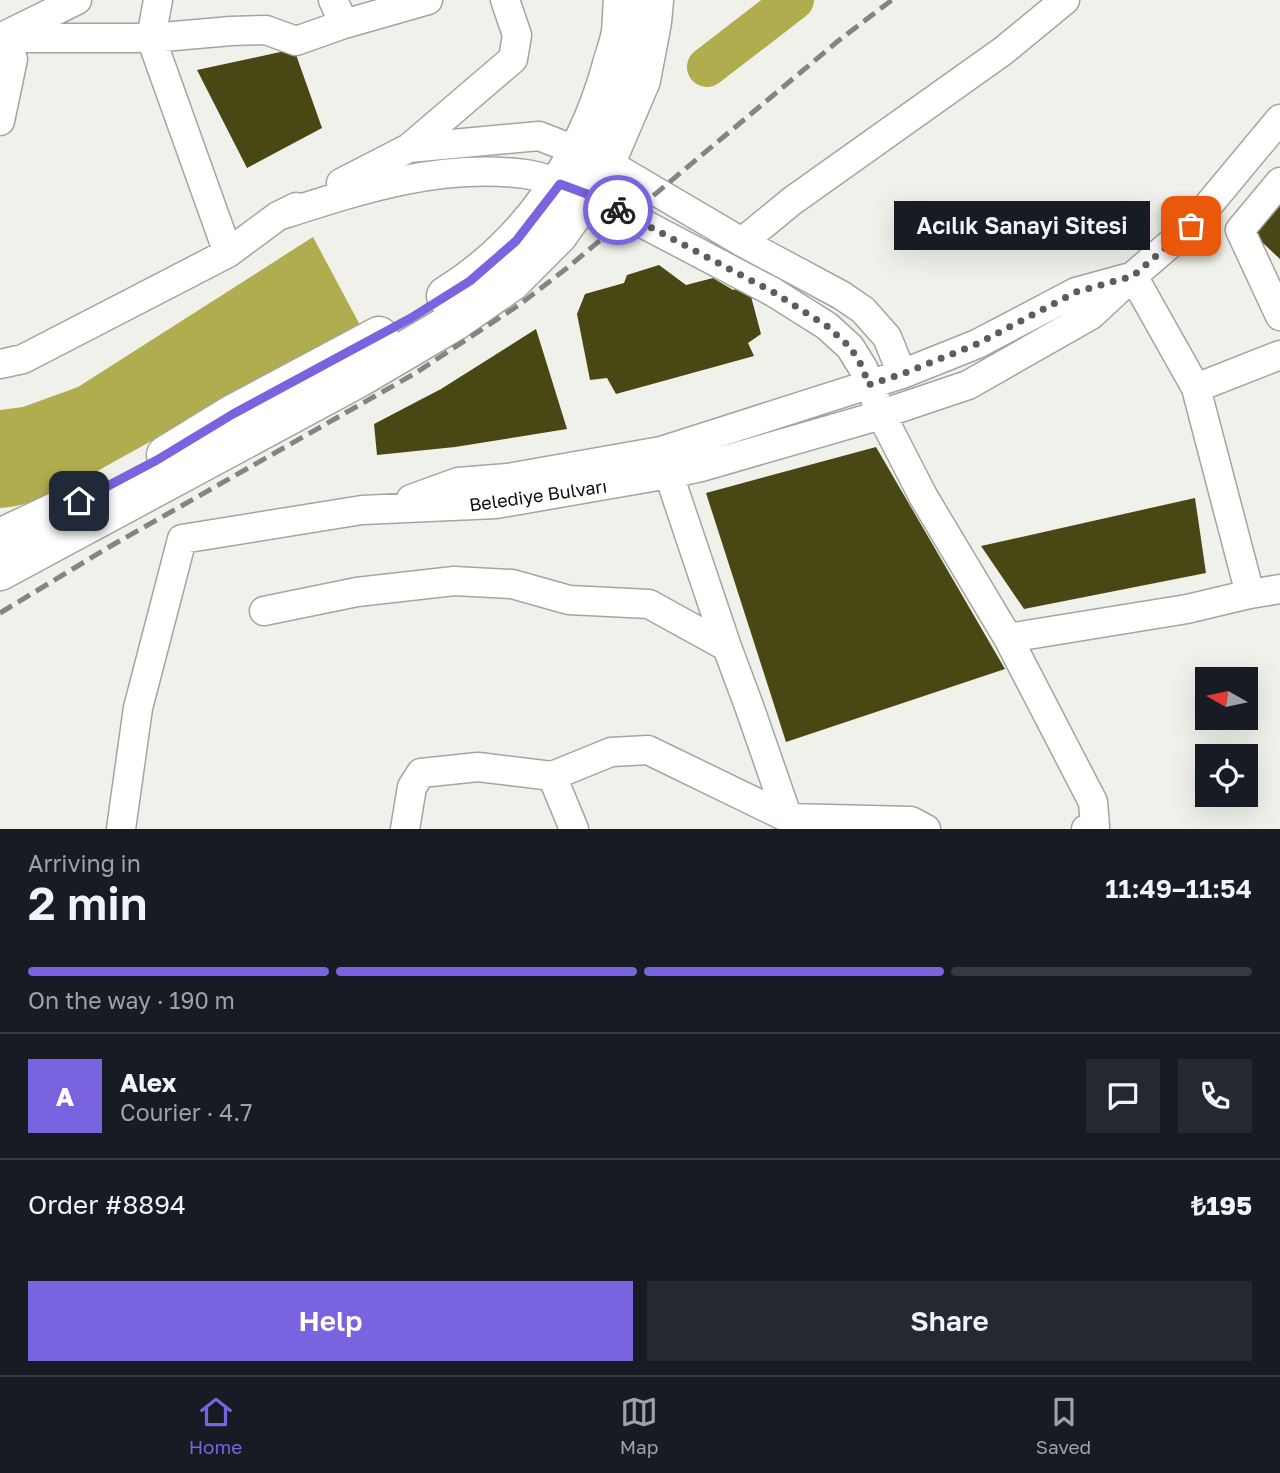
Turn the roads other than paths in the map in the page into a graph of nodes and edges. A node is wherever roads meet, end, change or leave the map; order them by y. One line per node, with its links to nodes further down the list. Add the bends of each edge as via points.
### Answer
1 (77, 0): 9 (street)
2 (158, 0): 10 (street)
3 (428, 0): 8 (street)
4 (505, 0): 13 (street, via 517,35 513,59)
5 (623, 0): 14 (highway, via 621,33)
6 (654, 0): 14 (highway, via 640,80)
7 (1065, 0): 17 (street, via 1003,51 792,201)
8 (339, 12): 10 (street, via 296,41 266,30)
9 (1, 38): 10 (street); 12 (street, via 13,59)
10 (151, 38): 18 (street)
11 (1280, 119): 19 (street, Belediye Bulvarı, via 1191,226)
12 (0, 121)
13 (409, 148): 14 (street, via 539,136); 16 (street)
14 (583, 173): 16 (street, via 485,171 401,180); 17 (street); 24 (street, via 827,326 850,347); 28 (highway, via 470,281 411,318 157,460); 29 (highway, via 558,235 512,282 360,377)
15 (1280, 182): 20 (street, via 1240,230)
16 (278, 216): 18 (street)
17 (742, 242): 23 (street, via 863,310 887,337)
18 (228, 253): 22 (street, via 23,359)
19 (1133, 276): 23 (street, Belediye Bulvarı, via 1076,292 977,344); 25 (street); 26 (street, Belediye Bulvarı, via 1091,315 968,385)
20 (1280, 316)
21 (1280, 355): 25 (street)
22 (0, 365)
23 (902, 374): 24 (street, Belediye Bulvarı)
24 (868, 385): 26 (street); 27 (street, Belediye Bulvarı)
25 (1196, 388): 31 (street)
26 (881, 414): 27 (street, Belediye Bulvarı, via 701,467); 33 (street, via 923,496)
27 (665, 463): 34 (street); 37 (street, Belediye Bulvarı, via 496,504 362,510 182,538 138,708)
28 (0, 538)
29 (0, 572)
30 (1280, 589): 31 (street)
31 (1250, 594): 33 (street)
32 (264, 611): 34 (street, via 356,592 454,581 512,584 569,600 649,604)
33 (1008, 638): 41 (street, via 1093,802 1095,826)
34 (727, 647): 36 (street)
35 (552, 776): 36 (street, via 611,752 648,750); 38 (street, via 478,766 421,773 412,787); 39 (street)
36 (788, 818): 40 (street, via 911,821)
37 (121, 829)
38 (405, 829)
39 (574, 829)
40 (926, 829)
41 (1086, 829)

